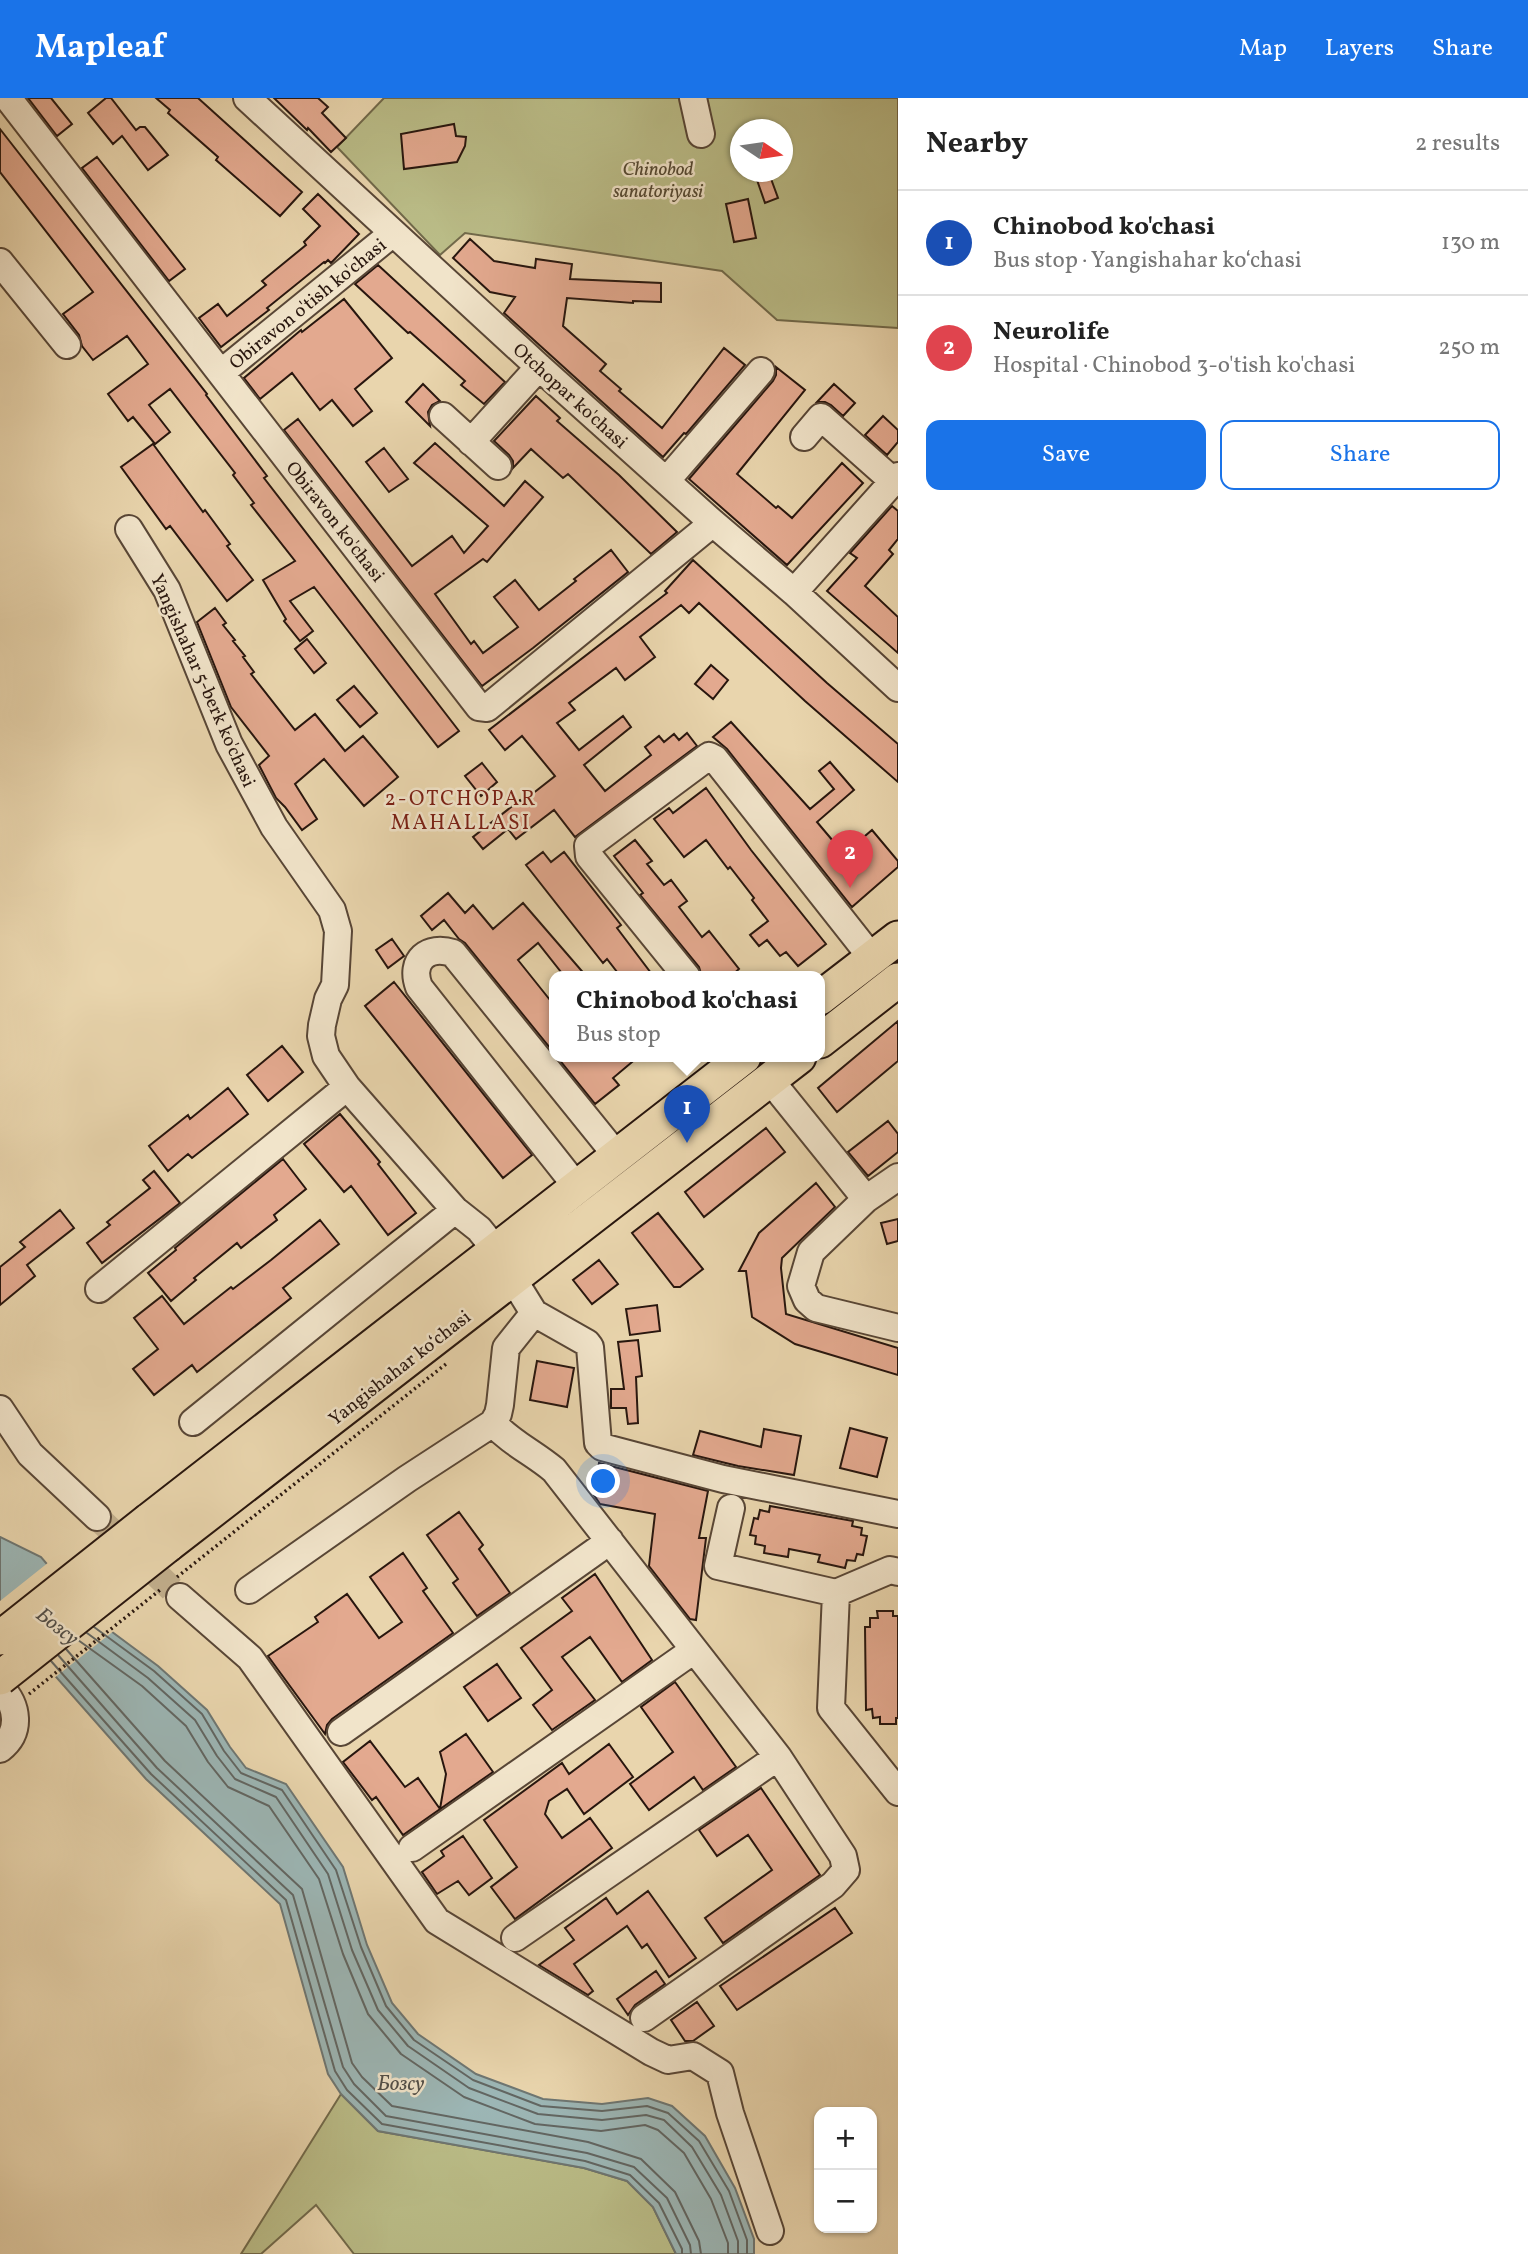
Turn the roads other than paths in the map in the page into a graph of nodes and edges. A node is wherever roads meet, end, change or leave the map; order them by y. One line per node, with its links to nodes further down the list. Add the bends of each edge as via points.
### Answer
1 (8, 98): 10 (street, Obiravon ko'chasi)
2 (247, 98): 5 (street, Otchopar ko'chasi)
3 (692, 98): 4 (street)
4 (701, 134)
5 (393, 233): 8 (street, Otchopar ko'chasi); 10 (street, Obiravon o'tish ko'chasi)
6 (0, 262): 7 (street)
7 (66, 345)
8 (539, 367): 13 (street); 16 (street, Otchopar ko'chasi)
9 (761, 371): 16 (street)
10 (222, 372): 17 (street, Obiravon ko'chasi, via 479,706 487,708)
11 (443, 416): 13 (street)
12 (804, 437): 15 (street, via 821,417)
13 (471, 442): 14 (street)
14 (498, 466)
15 (895, 479): 19 (street)
16 (667, 480): 17 (street, Otchopar ko'chasi)
17 (713, 523): 19 (street, Otchopar ko'chasi)
18 (129, 529): 30 (street, Yangishahar 5-berk ko'chasi, via 167,590 229,744 274,827 332,910 338,931 335,985 321,1036 326,1056)
19 (794, 592): 20 (street, Otchopar ko'chasi)
20 (898, 688)
21 (898, 938): 22 (main road)
22 (872, 958): 23 (street, via 709,756 588,846 589,856); 25 (main road)
23 (682, 971)
24 (898, 981): 26 (main road)
25 (825, 994)
26 (825, 1027)
27 (738, 1062): 31 (main road, Yangishahar ko‘chasi)
28 (793, 1062): 29 (main road, Yangishahar ko‘chasi)
29 (770, 1080): 32 (main road, Yangishahar ko‘chasi); 36 (street)
30 (347, 1087): 37 (street, Yangishahar 5-berk ko'chasi); 40 (street)
31 (680, 1107): 32 (main road); 33 (main road, Yangishahar ko‘chasi)
32 (701, 1133): 39 (main road, Yangishahar ko‘chasi)
33 (617, 1156): 35 (main road, Yangishahar ko‘chasi); 35 (street, via 453,953 433,950 416,964 419,987)
34 (898, 1177): 36 (street)
35 (577, 1187): 38 (main road, Yangishahar ko‘chasi)
36 (866, 1199): 42 (street, via 811,1252 801,1286 816,1308)
37 (455, 1210): 38 (street, Yangishahar 5-berk ko'chasi); 44 (street)
38 (496, 1250): 49 (main road, Yangishahar ko‘chasi)
39 (513, 1279): 41 (street); 49 (main road, Yangishahar ko‘chasi)
40 (99, 1289)
41 (534, 1313): 45 (street, via 506,1348 499,1415); 47 (street, via 590,1347 602,1447 723,1479)
42 (898, 1328)
43 (0, 1409): 48 (street, via 30,1454)
44 (193, 1422)
45 (493, 1423): 50 (street, via 513,1443 554,1470); 53 (street)
46 (731, 1508): 54 (street, via 719,1566)
47 (898, 1514)
48 (97, 1517)
49 (158, 1532): 55 (main road, Yangishahar ko‘chasi, bridge); 57 (main road, Yangishahar ko‘chasi, bridge)
50 (610, 1541): 56 (street); 58 (street)
51 (898, 1572): 54 (street, via 890,1570)
52 (171, 1589): 65 (street, via 250,1658 437,1920 651,2052 668,2060 693,2056 720,2073)
53 (250, 1590)
54 (836, 1593): 61 (street, via 831,1708)
55 (0, 1638)
56 (694, 1650): 60 (street); 62 (street)
57 (7, 1688): 59 (street, via 15,1730)
58 (341, 1732)
59 (0, 1749)
60 (778, 1757): 63 (street); 64 (street, via 843,1856 846,1870 833,1885)
61 (898, 1792)
62 (412, 1848)
63 (516, 1938)
64 (644, 2018)
65 (770, 2231)

